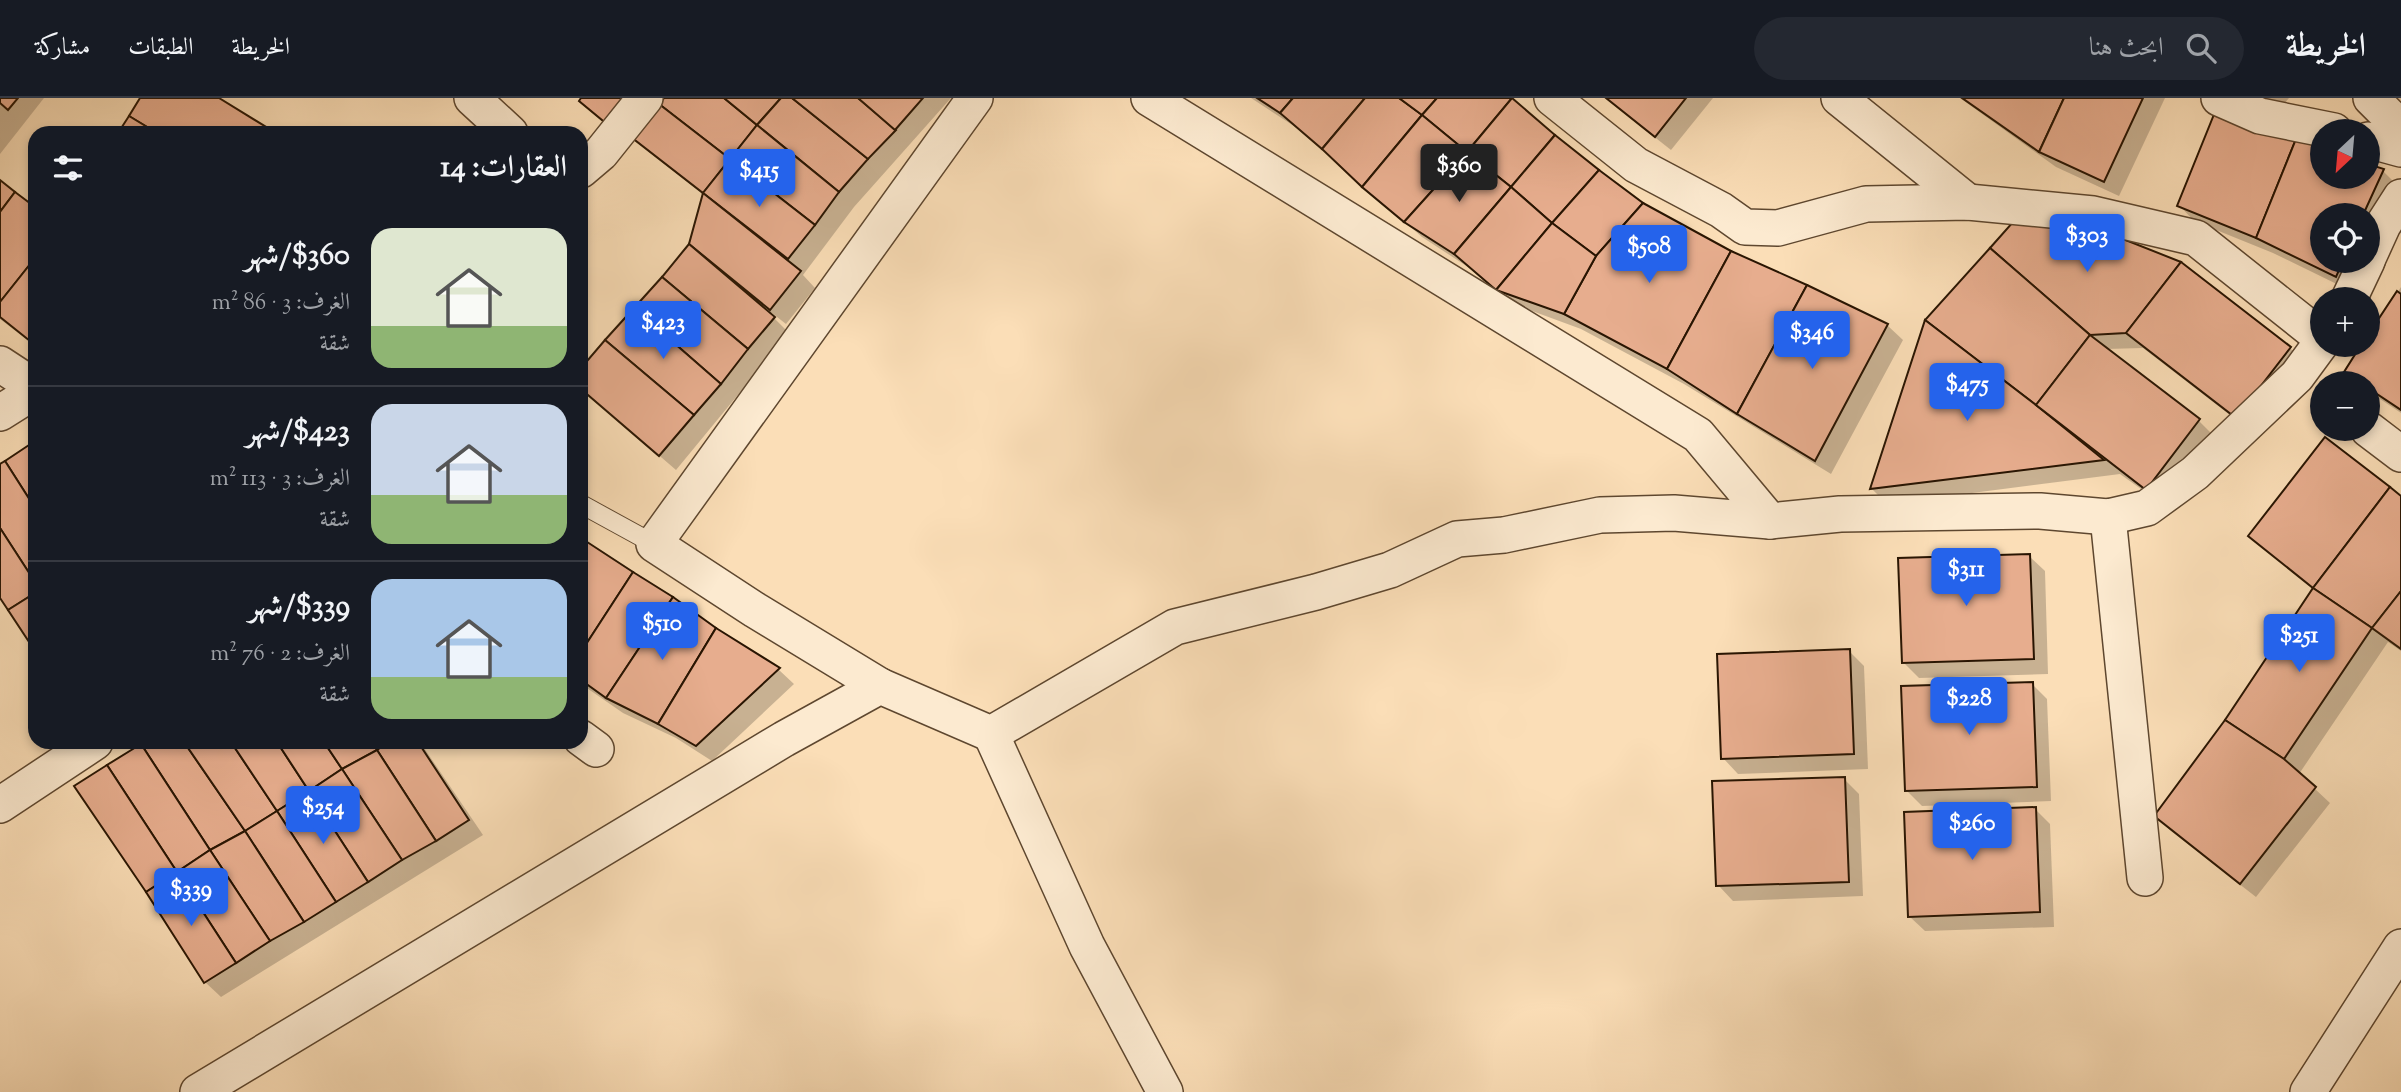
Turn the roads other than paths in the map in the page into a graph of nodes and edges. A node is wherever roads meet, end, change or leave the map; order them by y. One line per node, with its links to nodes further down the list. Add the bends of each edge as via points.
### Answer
1 (472, 98): 9 (street)
2 (645, 98): 14 (street)
3 (975, 98): 29 (street)
4 (1149, 98): 28 (street, via 1698,435)
5 (1552, 98): 16 (street, via 1636,165 1745,227 1778,228 1866,204)
6 (1839, 98): 16 (street)
7 (2219, 98): 10 (street, via 2260,116)
8 (2371, 98): 11 (street)
9 (502, 126)
10 (2310, 126)
11 (2401, 128)
12 (2380, 143): 13 (street)
13 (2401, 149)
14 (588, 164)
15 (2401, 197): 17 (street)
16 (1968, 202): 18 (street, via 2093,214 2196,238)
17 (2380, 232)
18 (2310, 330)
19 (0, 364): 20 (street)
20 (28, 384)
21 (2310, 385): 27 (street, via 2147,508)
22 (28, 394): 23 (street)
23 (0, 413)
24 (2380, 438): 25 (street)
25 (2401, 454)
26 (588, 509): 29 (lane)
27 (2108, 517): 28 (street, via 1949,511); 34 (street)
28 (1770, 521): 31 (street, via 1674,513 1600,515 1504,535 1457,539 1390,570 1175,627)
29 (654, 544): 30 (street)
30 (880, 687): 31 (street); 36 (street, via 784,739)
31 (991, 734): 37 (street, via 1087,946)
32 (84, 749): 33 (street)
33 (0, 805)
34 (2145, 878)
35 (2401, 947): 38 (street)
36 (198, 1092)
37 (1166, 1092)
38 (2308, 1092)

